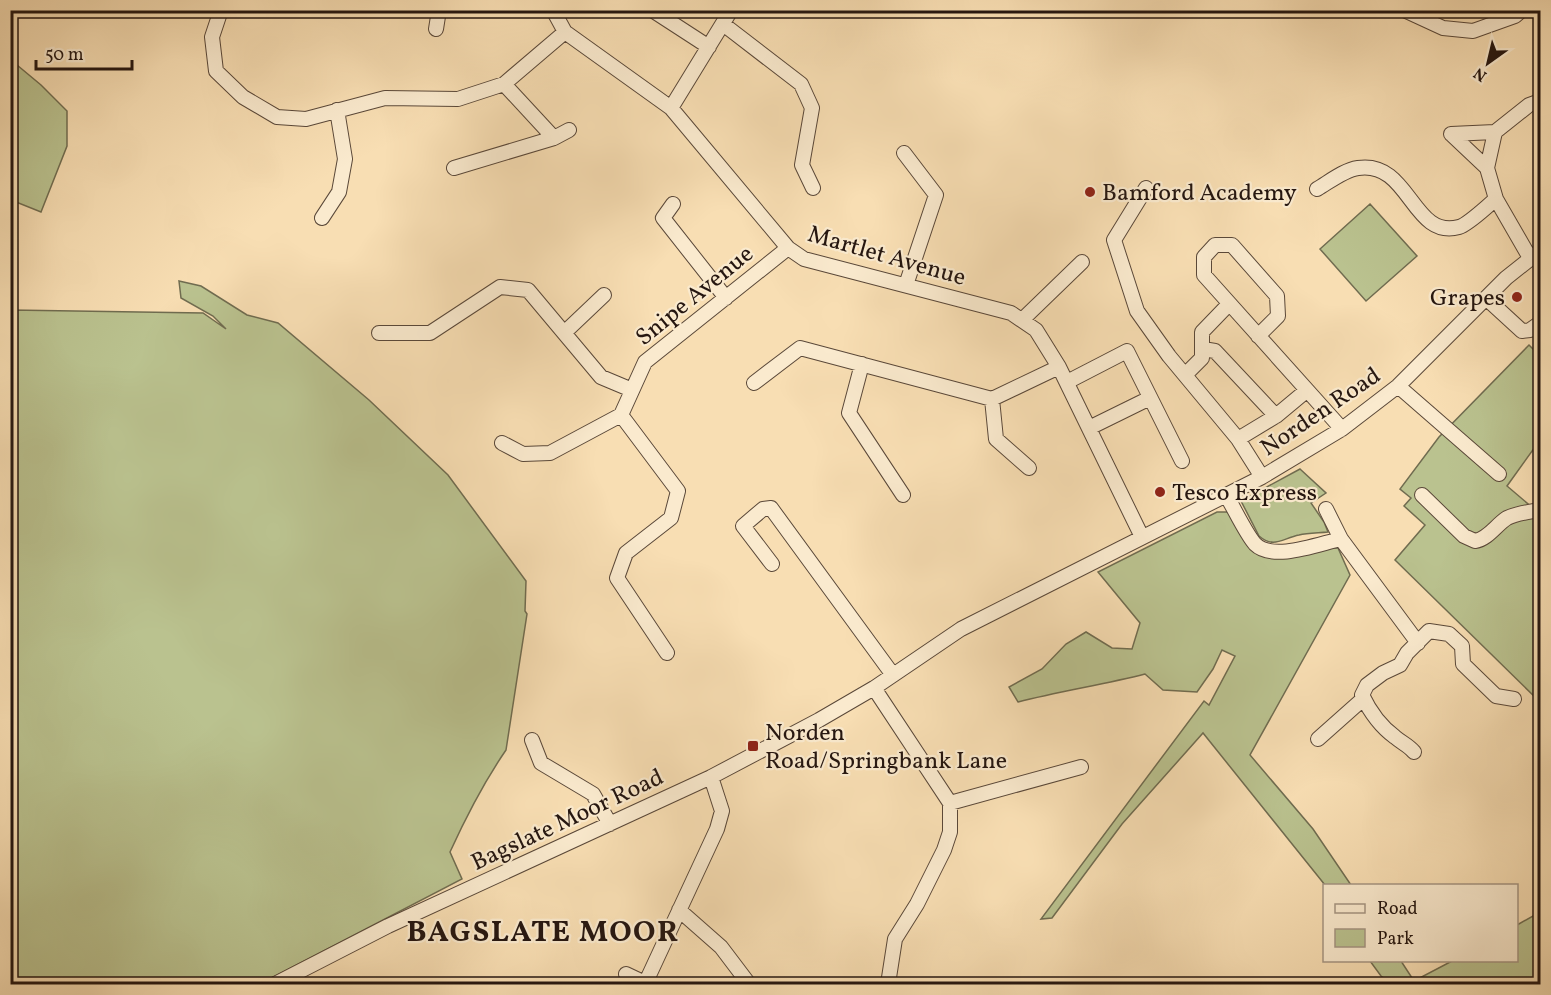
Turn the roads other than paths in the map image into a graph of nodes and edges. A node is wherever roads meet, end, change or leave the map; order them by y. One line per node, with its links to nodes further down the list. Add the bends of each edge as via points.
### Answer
1 (221, 10): 15 (street, via 212,37 216,71 243,98 277,117 306,119)
2 (439, 10): 9 (street)
3 (553, 10): 10 (street, Martlet Avenue)
4 (651, 10): 11 (street)
5 (731, 10): 8 (street)
6 (1404, 10): 7 (street, via 1443,28 1473,32)
7 (1522, 10)
8 (723, 24): 11 (street); 22 (street, via 801,84 812,108 802,165)
9 (436, 29)
10 (565, 32): 12 (street); 14 (street, Martlet Avenue)
11 (709, 47): 14 (street)
12 (504, 84): 15 (street, via 458,99 385,98); 18 (street)
13 (1540, 101): 17 (street, via 1528,105)
14 (670, 108): 28 (street, Martlet Avenue)
15 (337, 110): 27 (street, via 345,159 339,192)
16 (569, 130): 18 (street)
17 (1495, 132): 21 (street); 21 (street, via 1451,134)
18 (554, 138): 20 (street)
19 (904, 153): 31 (street, via 936,195)
20 (454, 168)
21 (1487, 168): 25 (street)
22 (813, 188)
23 (1146, 188): 44 (street, via 1114,240 1137,311)
24 (1317, 189): 25 (street, via 1357,168 1382,170 1441,229 1461,227)
25 (1496, 199): 29 (street)
26 (673, 204): 33 (street, via 663,218)
27 (322, 218)
28 (789, 248): 31 (street, Martlet Avenue, via 804,259); 33 (street, Snipe Avenue)
29 (1535, 254): 34 (street, Norden Road)
30 (1082, 262): 36 (street)
31 (906, 285): 36 (street, Martlet Avenue, via 1011,313)
32 (604, 295): 39 (street)
33 (726, 298): 48 (street, Snipe Avenue, via 645,362)
34 (1486, 298): 37 (street, via 1522,331); 47 (street, Norden Road)
35 (1229, 304): 40 (street); 40 (street, via 1204,275 1204,258 1215,246 1232,245 1277,296 1278,316); 41 (street, via 1202,332)
36 (1022, 320): 43 (street, Martlet Avenue, via 1036,330)
37 (1540, 323)
38 (379, 333): 39 (street, via 430,333 500,287 528,290)
39 (564, 333): 48 (street, via 601,377)
40 (1258, 336): 49 (street)
41 (1203, 349): 44 (street, via 1203,358); 53 (street, via 1215,351)
42 (862, 364): 46 (street, via 800,348); 51 (street); 62 (street, via 849,413)
43 (1059, 367): 45 (street, Martlet Avenue); 51 (street)
44 (1185, 375): 56 (street)
45 (1067, 382): 50 (street, via 1127,351); 54 (street, Martlet Avenue)
46 (754, 383)
47 (1398, 386): 55 (street, Norden Road); 60 (street)
48 (632, 390): 52 (street, Snipe Avenue)
49 (1306, 391): 53 (street); 55 (street)
50 (1150, 398): 54 (street); 58 (street)
51 (992, 399): 59 (street, via 996,439)
52 (621, 415): 57 (street, via 550,453 523,454); 71 (street, via 678,491 671,518 626,553 617,578)
53 (1276, 416): 56 (street)
54 (1089, 428): 67 (street, Martlet Avenue)
55 (1342, 429): 61 (street, Norden Road)
56 (1238, 440): 61 (street)
57 (502, 443)
58 (1182, 461)
59 (1029, 468)
60 (1499, 474)
61 (1262, 477): 63 (street, Norden Road)
62 (903, 495)
63 (1226, 495): 67 (street, Norden Road); 68 (street, via 1255,543 1267,552 1279,553)
64 (1422, 495): 66 (street, via 1464,536 1475,541 1506,519)
65 (1326, 509): 68 (street)
66 (1540, 510)
67 (1142, 537): 72 (street, Norden Road, via 961,628)
68 (1341, 539): 70 (street)
69 (772, 564): 72 (street, via 744,526 763,509 771,508)
70 (1418, 643): 74 (street, via 1400,664 1367,685); 75 (street, via 1429,631 1449,634 1462,646 1463,664 1479,680 1496,696)
71 (667, 653)
72 (893, 675): 73 (street, Norden Road)
73 (874, 688): 80 (street, Bagslate Moor Road); 81 (street)
74 (1363, 699): 76 (street); 78 (street, via 1371,714)
75 (1515, 699)
76 (1318, 739)
77 (531, 740): 82 (street, via 541,763 593,794)
78 (1414, 752)
79 (1081, 767): 81 (street)
80 (711, 777): 82 (street, Bagslate Moor Road); 83 (street, via 722,811)
81 (950, 803): 88 (street, via 952,818 944,850 895,939)
82 (610, 824): 85 (street, Bagslate Moor Road, via 388,926)
83 (679, 910): 86 (street); 87 (street, via 721,947)
84 (626, 974): 86 (street)
85 (275, 984)
86 (645, 984)
87 (749, 984)
88 (888, 984)

